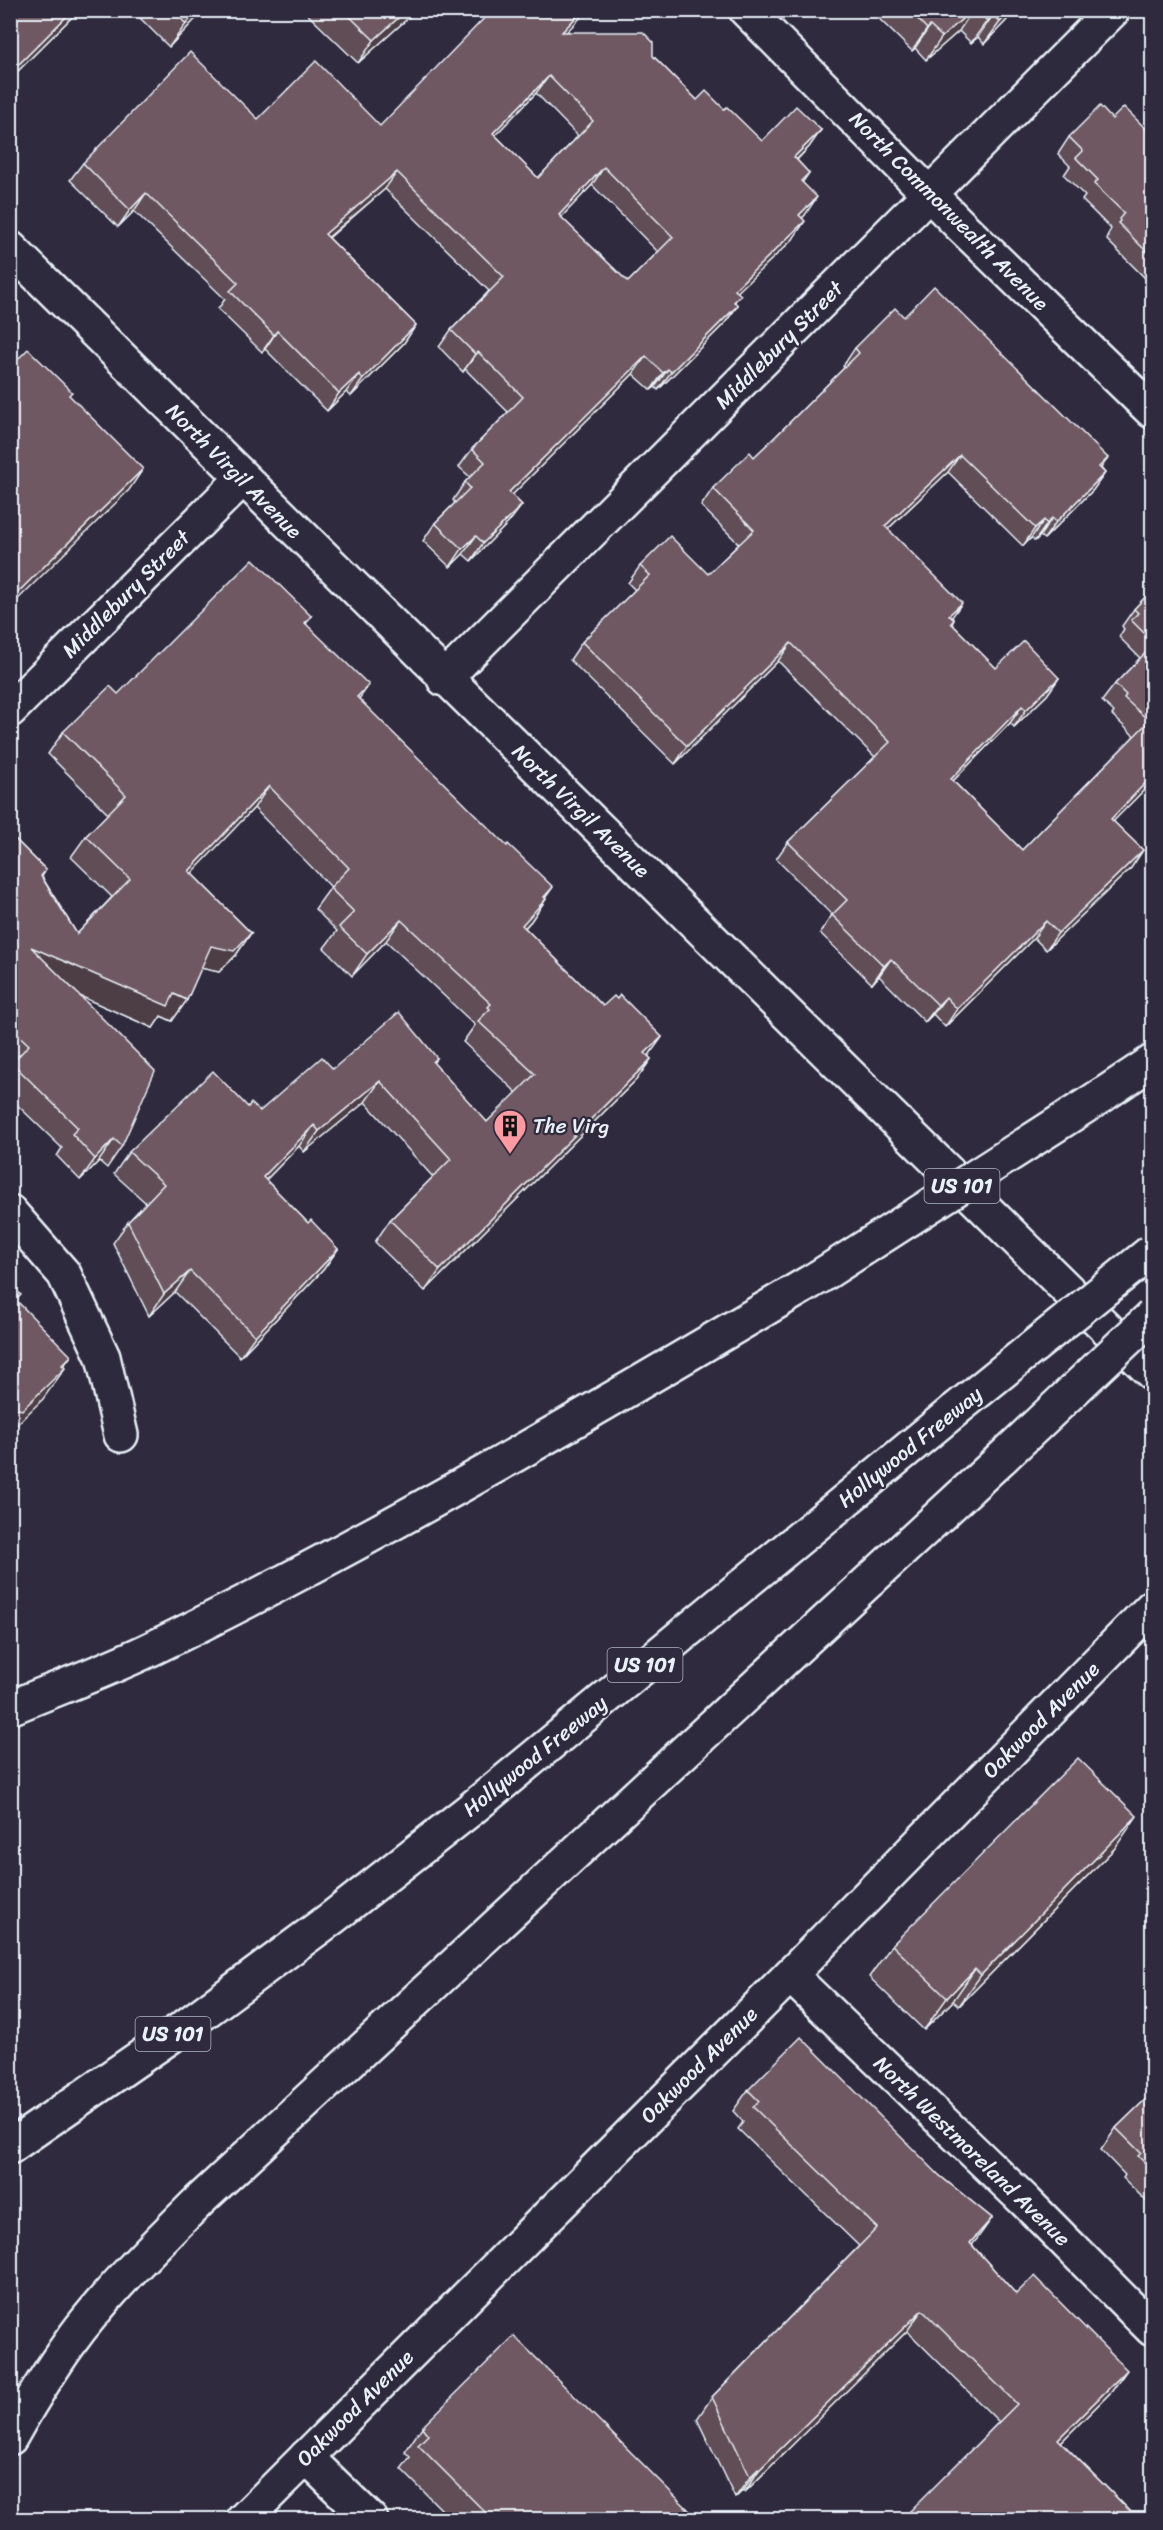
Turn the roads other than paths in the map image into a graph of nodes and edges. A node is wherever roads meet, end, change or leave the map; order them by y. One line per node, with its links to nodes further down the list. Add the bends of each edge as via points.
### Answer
1 (746, 10): 3 (main road, North Commonwealth Avenue)
2 (1113, 10): 3 (main road, Middlebury Street)
3 (929, 194): 5 (main road, North Commonwealth Avenue); 7 (main road, Middlebury Street)
4 (10, 248): 6 (main road, North Virgil Avenue)
5 (1152, 411)
6 (242, 479): 7 (main road, North Virgil Avenue); 8 (main road, Middlebury Street)
7 (444, 679): 13 (main road, North Virgil Avenue)
8 (10, 710)
9 (1152, 1062): 16 (main road, US 101, bridge, via 819,1277 486,1473 327,1561 157,1647)
10 (10, 1212): 14 (main road, via 64,1274 103,1358)
11 (1152, 1251): 18 (main road, Hollywood Freeway / US 101, bridge, via 471,1809 187,2025)
12 (1152, 1316): 20 (main road, bridge, via 192,2208 137,2263 80,2330)
13 (1152, 1373)
14 (121, 1436)
15 (1152, 1607): 17 (main road, Oakwood Avenue)
16 (10, 1708)
17 (790, 1975): 19 (main road, North Westmoreland Avenue); 21 (main road, Oakwood Avenue)
18 (10, 2147)
19 (1152, 2329)
20 (10, 2438)
21 (306, 2457): 22 (main road, Oakwood Avenue); 23 (main road)
22 (243, 2520)
23 (370, 2520)

